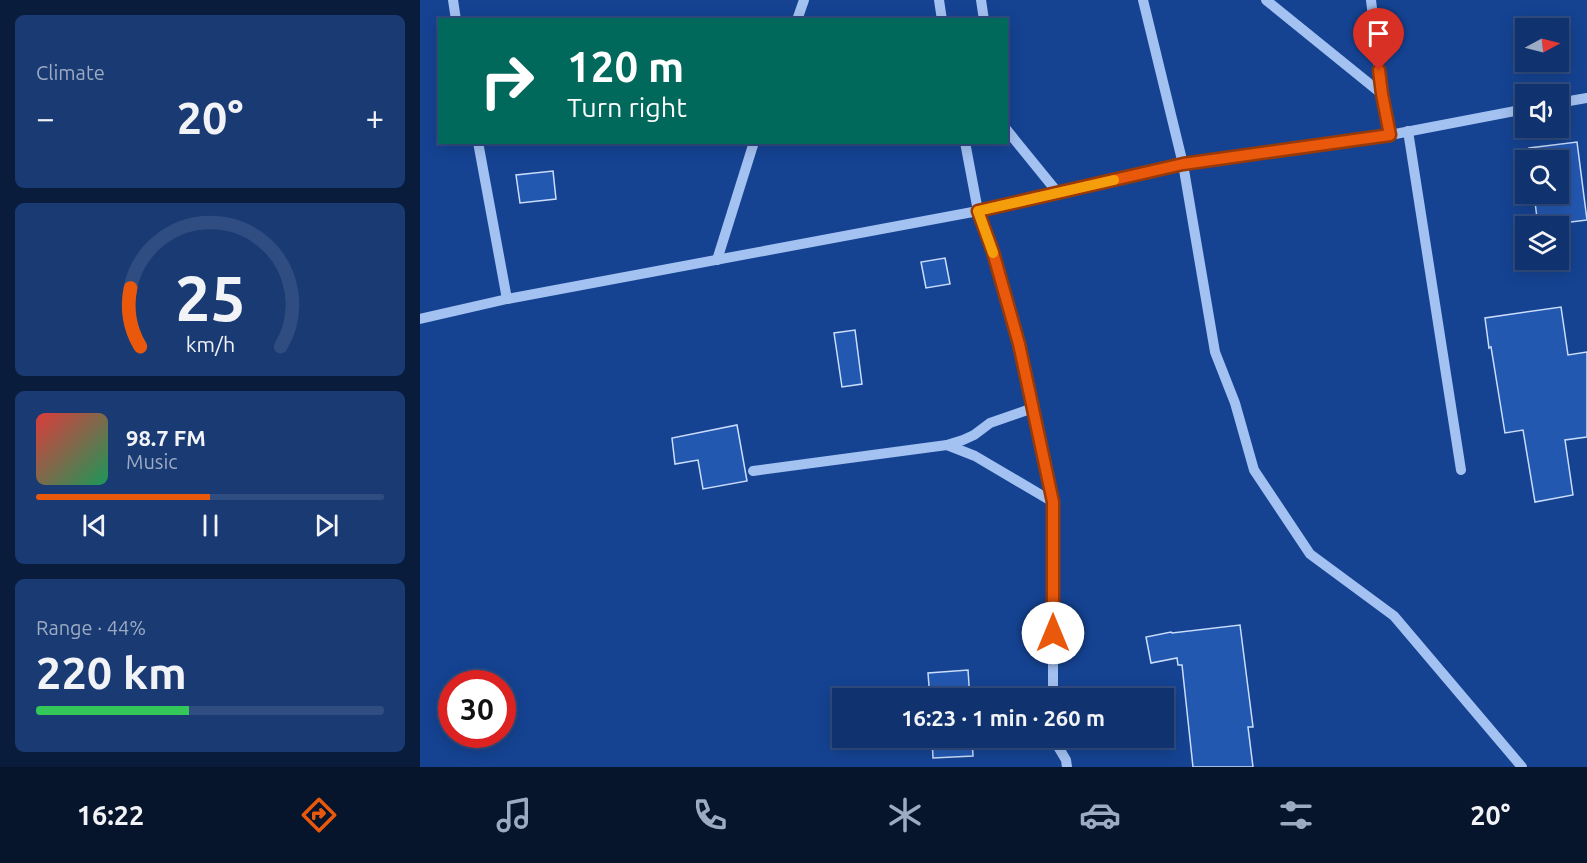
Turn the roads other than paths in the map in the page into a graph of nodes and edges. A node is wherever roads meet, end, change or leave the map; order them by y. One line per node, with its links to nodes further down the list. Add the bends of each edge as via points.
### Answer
1 (453, 0): 8 (street)
2 (804, 0): 9 (street)
3 (939, 0): 10 (street)
4 (981, 0): 11 (street)
5 (1143, 0): 22 (street)
6 (1266, 0): 12 (street)
7 (1371, 0): 12 (street)
8 (456, 18)
9 (798, 18)
10 (942, 18)
11 (984, 18)
12 (1382, 94): 18 (street)
13 (1587, 98): 14 (street)
14 (1569, 101)
15 (1515, 112): 17 (street)
16 (1008, 131): 23 (street)
17 (1408, 131): 18 (street); 30 (street)
18 (1390, 135): 22 (street)
19 (478, 144): 26 (street)
20 (753, 144): 25 (street)
21 (965, 144): 24 (street)
22 (1183, 164): 23 (street); 36 (street, via 1215,352 1254,470 1311,554 1394,616)
23 (1058, 193): 24 (street)
24 (978, 211): 25 (street); 28 (street, via 1019,344)
25 (717, 260): 26 (street)
26 (507, 299): 27 (street)
27 (420, 319)
28 (1033, 408): 29 (street, via 990,423 974,435); 32 (street)
29 (947, 445): 31 (street); 32 (street, via 975,456)
30 (1461, 470)
31 (753, 471)
32 (1053, 502): 33 (street)
33 (1053, 688)
34 (1059, 748): 35 (street)
35 (1067, 767)
36 (1522, 767)

